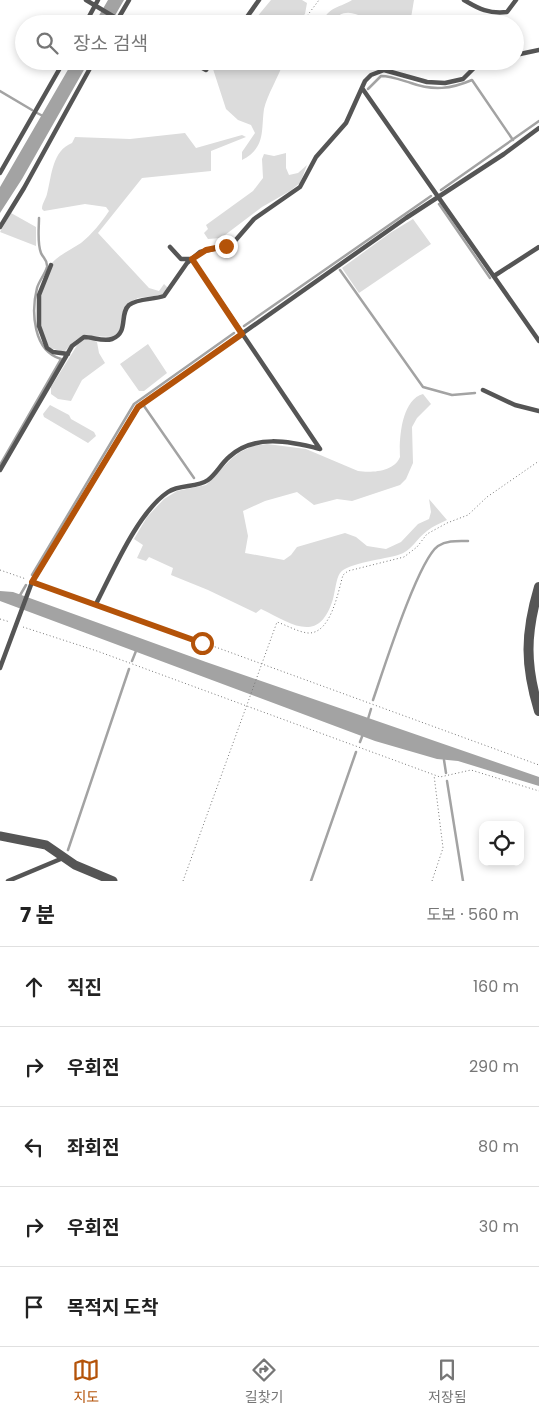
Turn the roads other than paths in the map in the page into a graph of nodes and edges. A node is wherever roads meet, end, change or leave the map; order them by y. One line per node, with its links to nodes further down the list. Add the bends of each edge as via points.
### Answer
1 (86, 0): 7 (lane)
2 (98, 0): 7 (lane)
3 (129, 0): 10 (lane)
4 (259, 0): 11 (lane)
5 (464, 0): 6 (lane, via 480,10 497,13 507,12)
6 (516, 0)
7 (96, 6): 8 (lane); 9 (lane)
8 (90, 15)
9 (109, 15)
10 (119, 15)
11 (248, 15)
12 (539, 50): 13 (lane)
13 (524, 53)
14 (59, 70): 21 (lane)
15 (89, 70): 23 (lane)
16 (384, 70): 19 (lane, via 371,74)
17 (384, 70): 18 (lane, via 427,82 445,83 463,79)
18 (472, 70)
19 (362, 88): 22 (lane); 26 (lane, via 346,123 316,156 300,187 254,219 234,242 200,252)
20 (539, 128): 22 (lane)
21 (0, 173)
22 (439, 198): 28 (lane); 29 (lane)
23 (0, 227)
24 (170, 247): 26 (lane, via 181,259)
25 (539, 247): 28 (lane)
26 (192, 259): 29 (lane); 31 (lane, via 164,296 140,300 126,309 122,330 115,338 81,338)
27 (51, 265): 31 (lane, via 39,295 39,326 47,348)
28 (494, 276): 30 (lane)
29 (242, 334): 36 (lane, via 320,449 290,443 252,443 237,450 206,482 167,493 144,516); 37 (lane, via 138,407 32,582)
30 (539, 341)
31 (68, 354): 34 (lane)
32 (483, 390): 33 (lane, via 515,405)
33 (539, 411)
34 (0, 470)
35 (539, 588): 38 (street, via 530,619 527,650 530,683)
36 (96, 604)
37 (0, 668)
38 (539, 711)
39 (0, 836): 40 (street, via 46,845)
40 (64, 858): 41 (lane); 42 (street)
41 (8, 881)
42 (113, 881)

